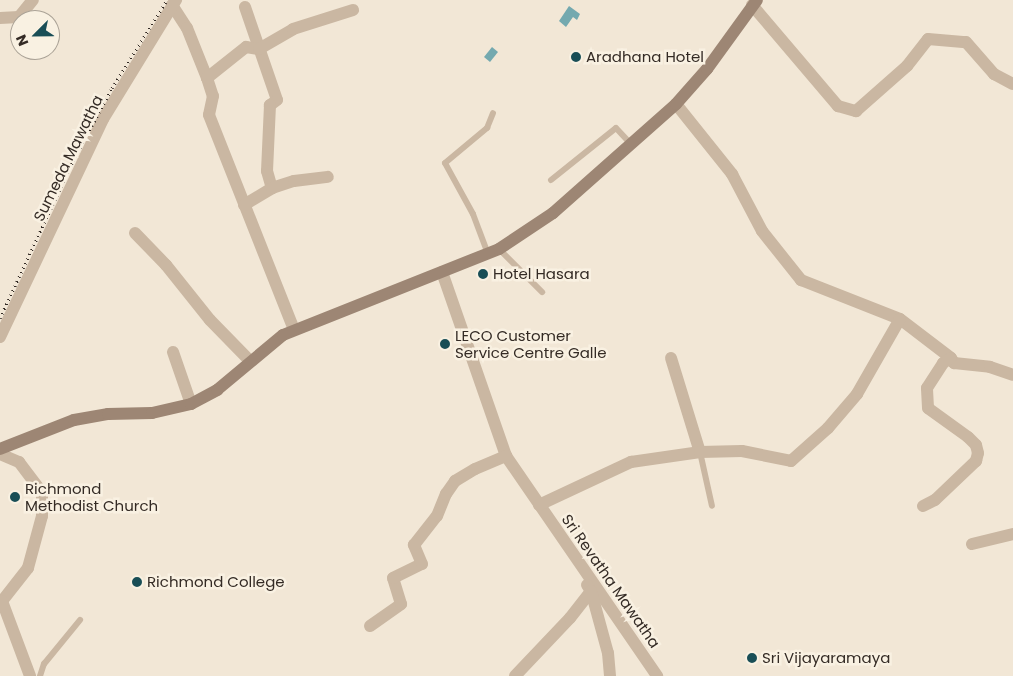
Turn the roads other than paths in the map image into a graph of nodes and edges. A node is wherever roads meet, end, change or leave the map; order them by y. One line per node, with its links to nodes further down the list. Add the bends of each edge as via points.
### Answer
1 (33, 0): 6 (street, via 19,17)
2 (174, 3): 8 (street); 23 (street, Sumeda Mawatha, via 103,119)
3 (755, 3): 9 (street, via 838,106 856,111 907,66 928,39 966,42 994,74); 10 (street, via 707,69)
4 (245, 7): 7 (street)
5 (353, 10): 7 (street, via 293,29)
6 (0, 18)
7 (258, 49): 8 (street, via 246,47); 15 (street, via 277,100 270,105 267,171)
8 (207, 78): 16 (street, via 213,96 209,115)
9 (1013, 84)
10 (676, 104): 12 (street); 21 (street, via 732,174 762,231 801,280)
11 (493, 113): 18 (lane, via 487,128 445,163)
12 (631, 144): 14 (lane, via 616,128); 18 (street, via 553,213)
13 (328, 177): 15 (street, via 294,181)
14 (551, 180)
15 (272, 188): 16 (street)
16 (244, 205): 22 (street)
17 (135, 233): 27 (street)
18 (493, 251): 19 (street); 20 (lane)
19 (442, 272): 22 (street); 33 (street, Sri Revatha Mawatha)
20 (542, 292)
21 (900, 319): 26 (street); 31 (street, via 857,394 828,428 791,461 742,451)
22 (294, 330): 27 (street, via 283,334)
23 (0, 337)
24 (173, 352): 29 (street)
25 (671, 358): 31 (street)
26 (951, 358): 28 (street, via 954,363 990,367); 36 (street, via 943,363 927,388 928,408 968,437 978,452 976,461 935,500)
27 (250, 361): 29 (street, via 217,390)
28 (1013, 375)
29 (191, 404): 30 (street, via 152,413 108,414 74,420)
30 (0, 449)
31 (700, 452): 34 (street, via 631,462); 35 (lane)
32 (0, 454): 43 (street, via 19,462 42,493 42,516 28,568 2,601)
33 (506, 456): 34 (street, Sri Revatha Mawatha); 42 (street, via 455,481 437,516 414,545 422,564 393,578 401,604)
34 (539, 505): 37 (street, Sri Revatha Mawatha)
35 (712, 506)
36 (923, 506)
37 (549, 520): 40 (street); 47 (street, Sri Revatha Mawatha)
38 (1013, 534): 39 (street)
39 (972, 544)
40 (591, 591): 45 (street); 46 (street, via 608,653)
41 (80, 620): 44 (lane, via 44,664)
42 (370, 626)
43 (30, 676)
44 (40, 676)
45 (515, 676)
46 (610, 676)
47 (657, 676)

